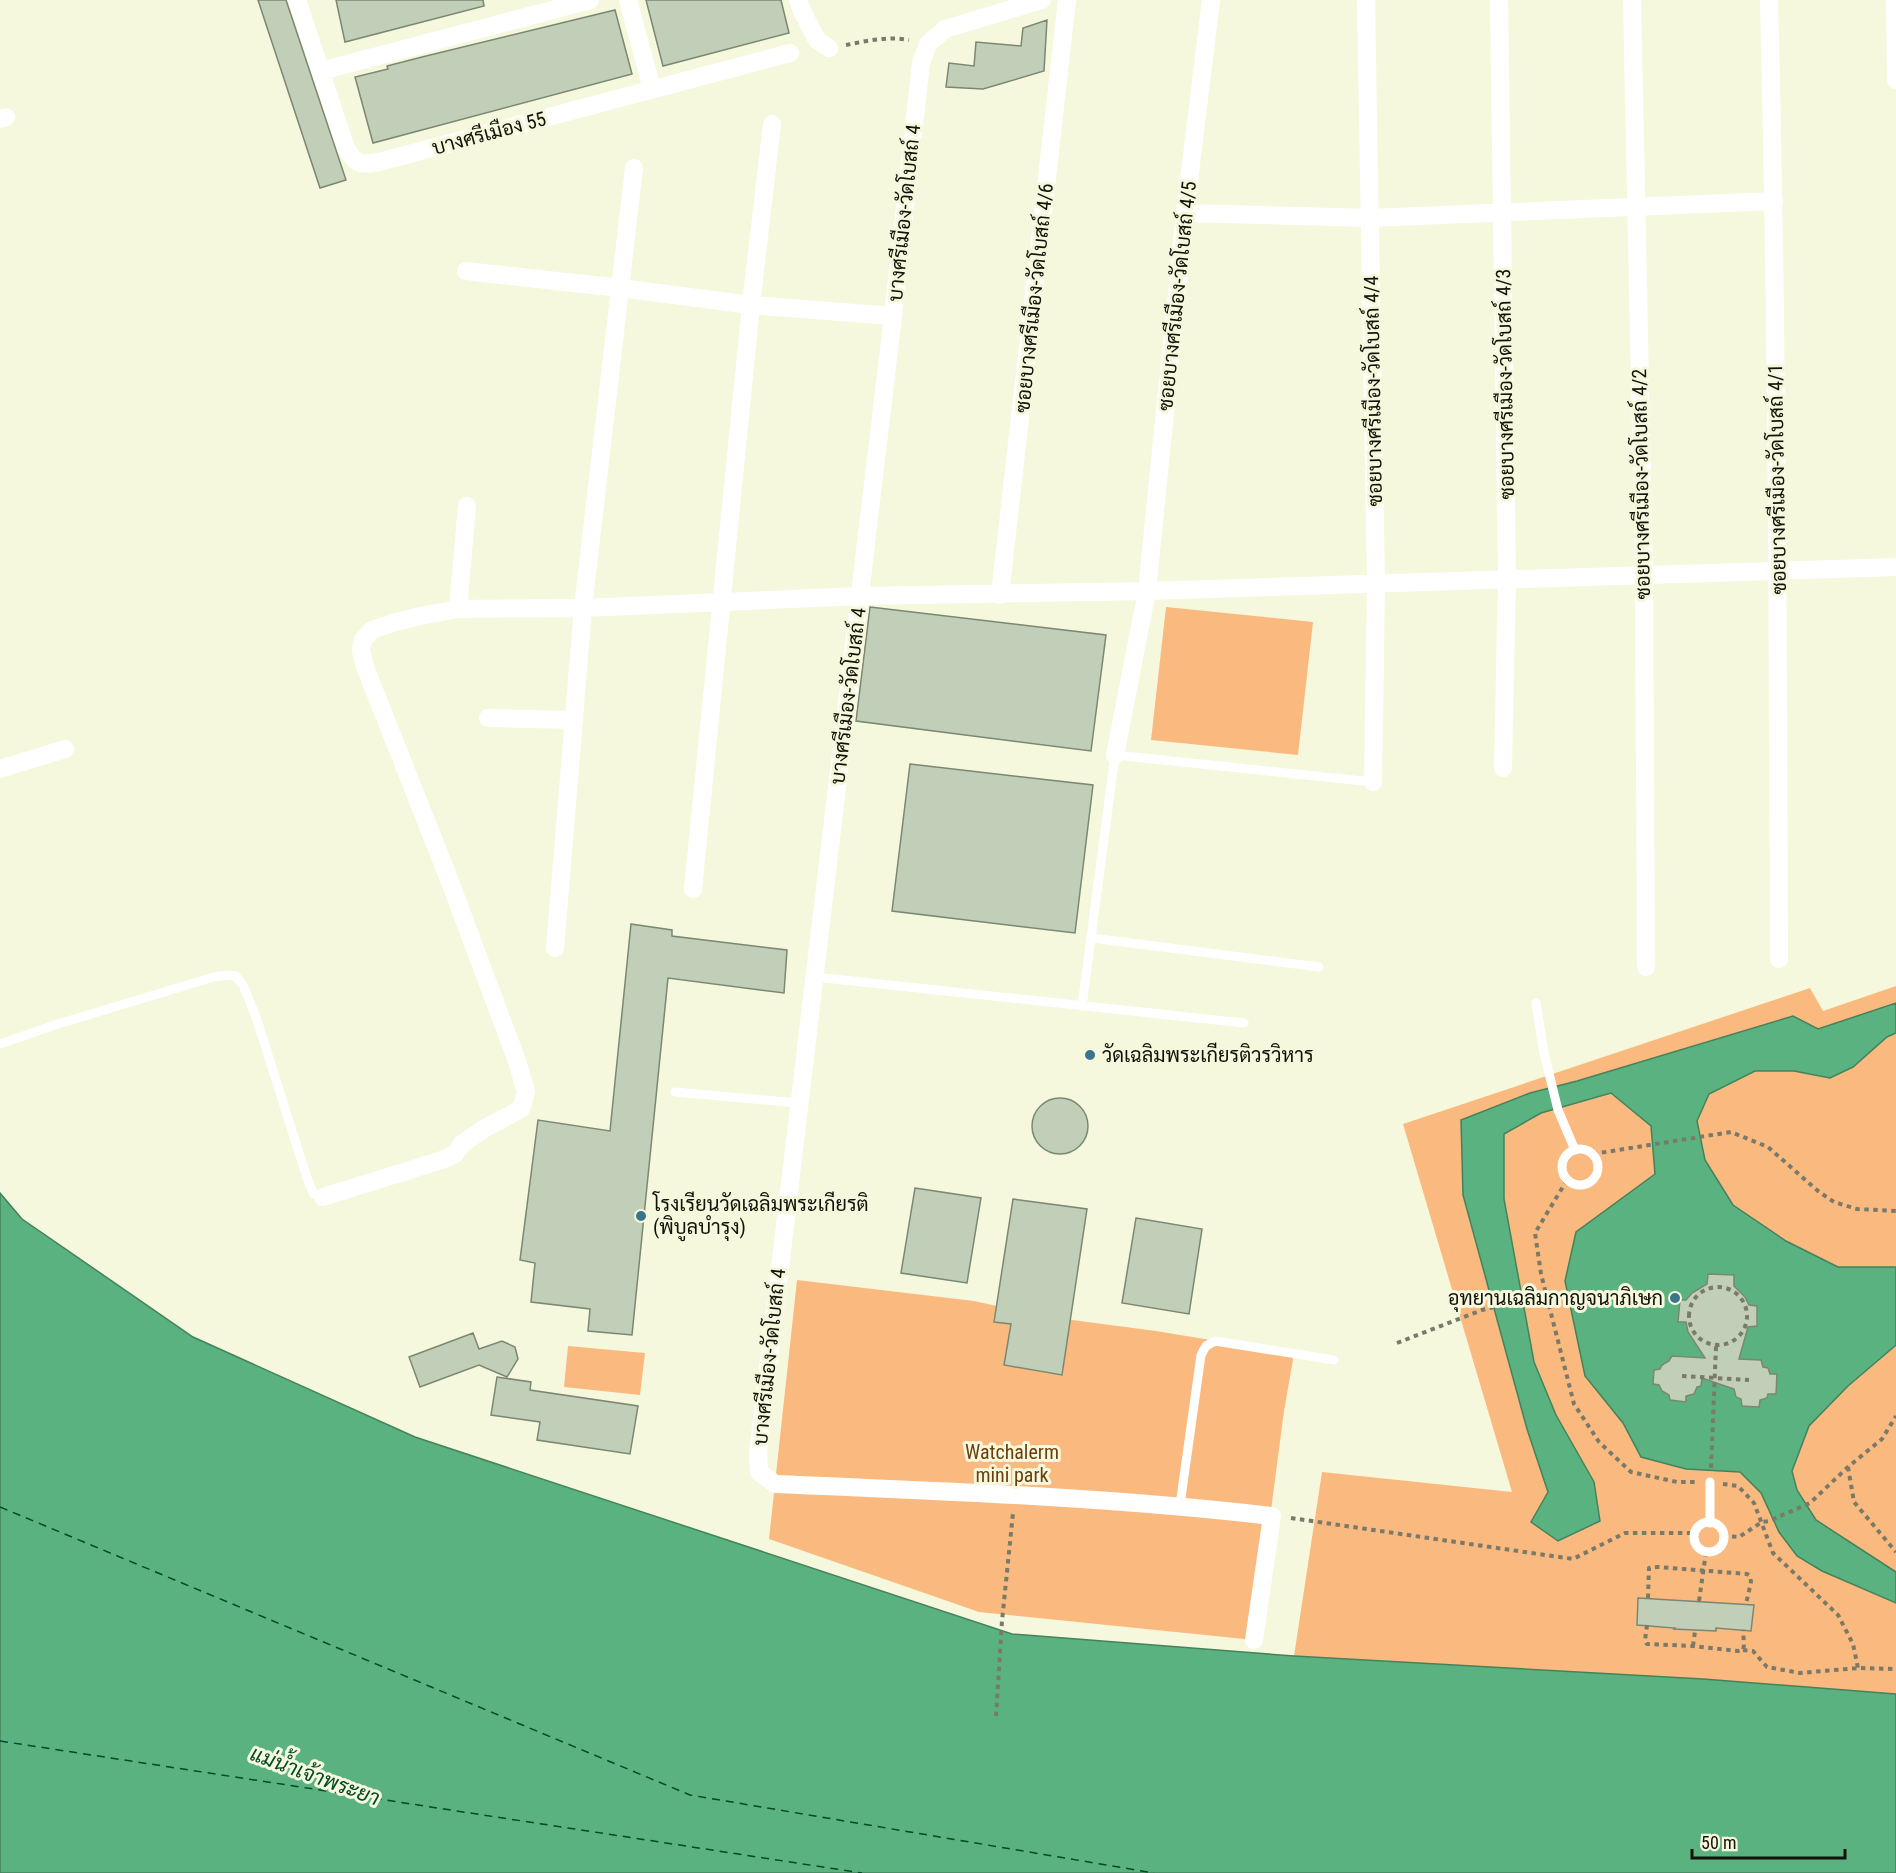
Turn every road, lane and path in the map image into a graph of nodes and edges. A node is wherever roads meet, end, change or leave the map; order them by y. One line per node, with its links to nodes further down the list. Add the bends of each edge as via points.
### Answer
1 (297, 0): 16 (street, บางศรีเมือง 55)
2 (590, 0): 16 (street)
3 (628, 0): 18 (street)
4 (798, 0): 14 (street, via 817,40)
5 (1042, 0): 13 (street, via 945,29)
6 (1067, 0): 37 (street, ซอยบางศรีเมือง-วัดโบสถ์ 4/6)
7 (1211, 0): 24 (street, ซอยบางศรีเมือง-วัดโบสถ์ 4/5)
8 (1366, 0): 25 (street, ซอยบางศรีเมือง-วัดโบสถ์ 4/4)
9 (1499, 0): 23 (street, ซอยบางศรีเมือง-วัดโบสถ์ 4/3)
10 (1632, 0): 22 (street, ซอยบางศรีเมือง-วัดโบสถ์ 4/2)
11 (1769, 0): 21 (street, ซอยบางศรีเมือง-วัดโบสถ์ 4/1)
12 (1895, 0): 17 (street)
13 (928, 44): 14 (path, via 900,38); 29 (street, บางศรีเมือง-วัดโบสถ์ 4, via 921,63)
14 (829, 48)
15 (790, 53): 18 (street, บางศรีเมือง 55)
16 (321, 71): 18 (street, บางศรีเมือง 55, via 346,148 353,160 365,164)
17 (1896, 80)
18 (652, 89)
19 (772, 124): 28 (street)
20 (634, 168): 27 (street)
21 (1774, 201): 22 (street); 32 (street, ซอยบางศรีเมือง-วัดโบสถ์ 4/1)
22 (1636, 208): 23 (street); 33 (street, ซอยบางศรีเมือง-วัดโบสถ์ 4/2)
23 (1502, 211): 25 (street); 34 (street, ซอยบางศรีเมือง-วัดโบสถ์ 4/3)
24 (1185, 213): 25 (street); 36 (street, ซอยบางศรีเมือง-วัดโบสถ์ 4/5)
25 (1370, 218): 35 (street, ซอยบางศรีเมือง-วัดโบสถ์ 4/4)
26 (466, 271): 27 (street)
27 (620, 288): 28 (street); 40 (street)
28 (751, 305): 29 (street); 39 (street)
29 (893, 316): 38 (street, บางศรีเมือง-วัดโบสถ์ 4)
30 (467, 506): 41 (street)
31 (1896, 567): 32 (street)
32 (1778, 570): 33 (street); 52 (street, ซอยบางศรีเมือง-วัดโบสถ์ 4/1)
33 (1644, 576): 34 (street); 54 (street, ซอยบางศรีเมือง-วัดโบสถ์ 4/2)
34 (1508, 579): 35 (street); 46 (street, ซอยบางศรีเมือง-วัดโบสถ์ 4/3)
35 (1376, 584): 36 (street); 48 (street, ซอยบางศรีเมือง-วัดโบสถ์ 4/4)
36 (1147, 591): 37 (street); 45 (street, ซอยบางศรีเมือง-วัดโบสถ์ 4/5)
37 (1000, 595): 38 (street)
38 (860, 596): 39 (street); 55 (street, บางศรีเมือง-วัดโบสถ์ 4)
39 (722, 602): 40 (street); 49 (street)
40 (583, 608): 41 (street); 43 (street)
41 (458, 609): 65 (street, via 372,630 363,640 361,650 526,1092 521,1109 484,1128 455,1154)
42 (488, 718): 43 (street)
43 (574, 720): 51 (street)
44 (65, 749): 47 (street)
45 (1115, 755): 48 (lane); 50 (lane)
46 (1503, 768)
47 (0, 769)
48 (1373, 782)
49 (693, 889)
50 (1092, 938): 53 (lane); 57 (lane)
51 (555, 948)
52 (1779, 959)
53 (1319, 967)
54 (1646, 968)
55 (815, 977): 57 (lane); 61 (street, บางศรีเมือง-วัดโบสถ์ 4)
56 (1536, 1003): 62 (lane, via 1558,1110)
57 (1082, 1006): 58 (lane)
58 (1244, 1023)
59 (0, 1044): 65 (lane, via 214,976 236,976 255,1017 308,1181 315,1194)
60 (675, 1092): 61 (lane)
61 (798, 1103): 77 (street, บางศรีเมือง-วัดโบสถ์ 4, via 759,1472 775,1484)
62 (1575, 1150): 63 (lane); 64 (lane, via 1563,1161)
63 (1593, 1154): 64 (lane, via 1599,1167 1594,1179 1583,1185); 66 (path, via 1731,1132 1768,1147 1834,1202 1857,1209)
64 (1567, 1180): 67 (path, via 1535,1233)
65 (323, 1197)
66 (1896, 1212)
67 (1547, 1294): 68 (path, via 1482,1310); 76 (path, via 1574,1404 1599,1442 1631,1472 1677,1482)
68 (1397, 1343)
69 (1716, 1346): 69 (path, via 1731,1343 1742,1335 1748,1321 1747,1307 1740,1295 1727,1287 1713,1287 1700,1293 1691,1304 1693,1332 1703,1342); 72 (path)
70 (1334, 1360): 78 (lane, via 1215,1341 1206,1346 1201,1355)
71 (1682, 1376): 72 (path)
72 (1714, 1378): 73 (path); 76 (path)
73 (1749, 1380)
74 (1896, 1416): 75 (path, via 1882,1439)
75 (1848, 1467): 80 (path, via 1810,1503); 85 (path, via 1854,1502)
76 (1710, 1482): 80 (path, via 1738,1486 1754,1503); 81 (lane)
77 (1014, 1494): 78 (street); 98 (path)
78 (1180, 1505): 79 (street)
79 (1272, 1516): 82 (path, via 1573,1558 1625,1533); 93 (street)
80 (1762, 1522): 83 (path, via 1739,1536); 96 (path, via 1773,1553 1838,1615 1853,1644)
81 (1710, 1523): 82 (lane, via 1701,1525); 83 (lane, via 1719,1527)
82 (1694, 1533): 84 (lane, via 1695,1544)
83 (1724, 1536): 84 (lane, via 1716,1551)
84 (1706, 1552): 86 (path)
85 (1896, 1552)
86 (1704, 1572): 87 (path, via 1649,1568); 88 (path); 89 (path, via 1750,1576)
87 (1648, 1598)
88 (1699, 1601)
89 (1746, 1604)
90 (1647, 1625): 94 (path, via 1647,1644)
91 (1695, 1630): 94 (path)
92 (1743, 1630): 95 (path)
93 (1254, 1640)
94 (1693, 1646): 95 (path)
95 (1743, 1650): 96 (path, via 1753,1652 1767,1667 1800,1673)
96 (1858, 1668): 97 (path)
97 (1896, 1669)
98 (996, 1716)

